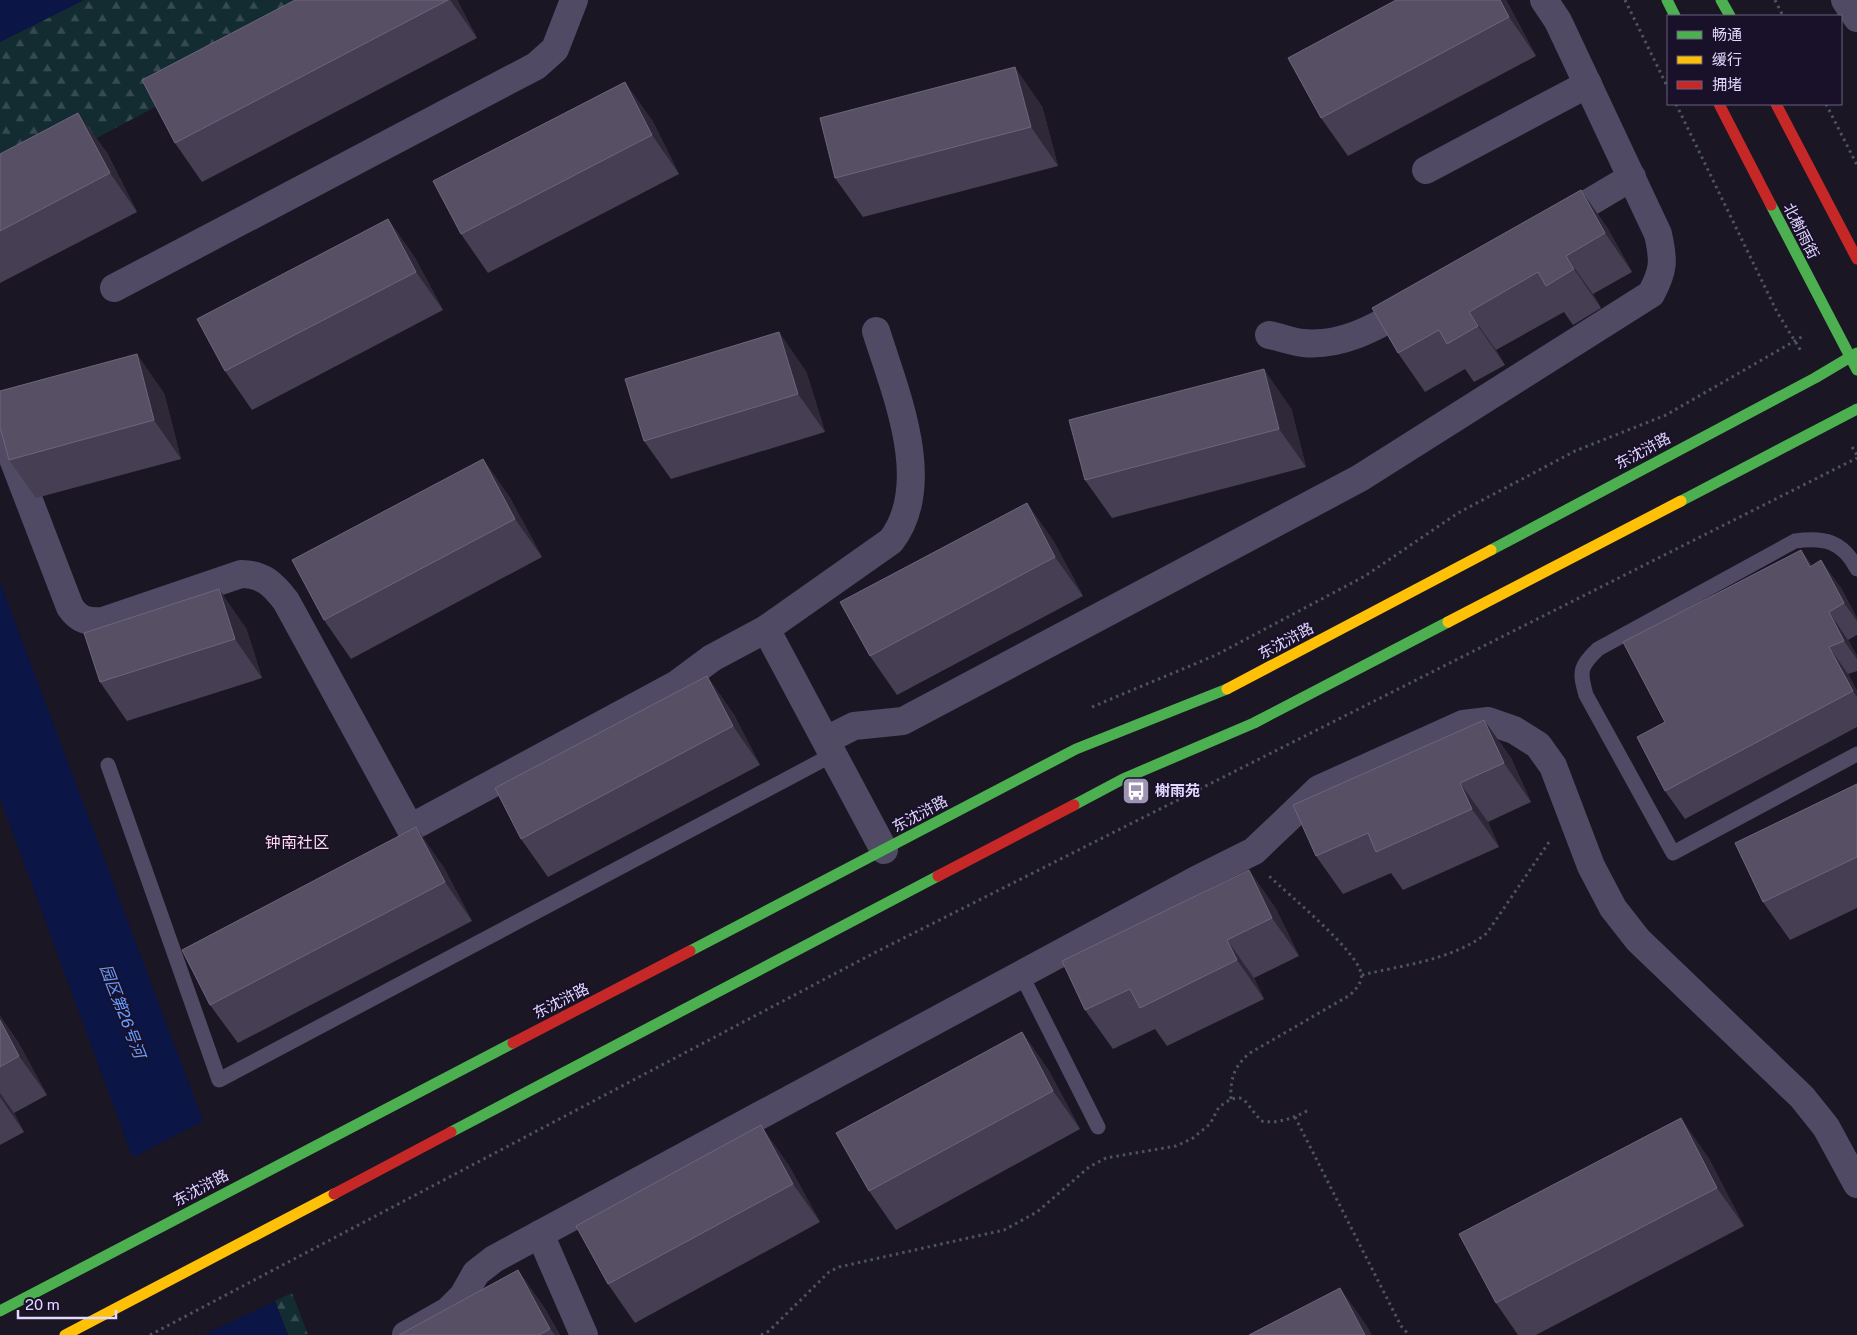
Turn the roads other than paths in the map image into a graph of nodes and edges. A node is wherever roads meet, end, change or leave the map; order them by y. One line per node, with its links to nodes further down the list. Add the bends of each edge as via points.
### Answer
1 (574, 0): 16 (street, via 555,50 536,66)
2 (1544, 0): 9 (street, via 1558,21)
3 (1667, 0): 6 (main road)
4 (1721, 0): 7 (main road)
5 (1845, 0): 8 (street)
6 (1674, 15)
7 (1729, 15)
8 (1857, 18)
9 (1588, 84): 12 (street); 13 (street)
10 (1720, 105): 20 (main road, 北榭雨街)
11 (1777, 105): 15 (main road)
12 (1426, 170)
13 (1632, 177): 14 (street); 26 (street, via 1658,234 1664,258 1661,276 1651,294 1360,478 903,721 854,726)
14 (1538, 232)
15 (1857, 259)
16 (114, 288)
17 (1436, 292): 19 (street, via 1376,327 1338,342 1303,343)
18 (876, 330): 25 (street, via 908,449 912,485 909,508 902,527 891,541)
19 (1269, 335)
20 (1853, 355): 21 (main road, 北榭雨街); 29 (main road, 东沈浒路, via 1236,685 1076,750)
21 (1857, 370)
22 (1857, 409): 35 (main road, via 1254,723 1123,779)
23 (0, 425): 25 (street, via 70,607 77,617 88,622 103,621 242,574 256,574 272,583 286,601 410,828 678,684 712,658)
24 (1857, 568): 27 (lane, via 1840,546 1817,538 1795,541 1598,649 1585,661 1580,676 1586,695 1673,853)
25 (766, 630): 26 (street)
26 (830, 747): 28 (lane, via 219,1080); 29 (street)
27 (1857, 754)
28 (108, 765)
29 (884, 850): 34 (main road, 东沈浒路)
30 (1021, 974): 31 (lane); 32 (street, via 1254,852 1319,789 1463,724 1488,721 1514,730 1538,745 1553,766 1591,866 1613,908 1638,940 1802,1097 1826,1127); 33 (street)
31 (1098, 1126)
32 (1857, 1184)
33 (540, 1234): 36 (street, via 494,1259 476,1273 463,1296 448,1311); 37 (street)
34 (0, 1311)
35 (66, 1335)
36 (406, 1335)
37 (584, 1335)

